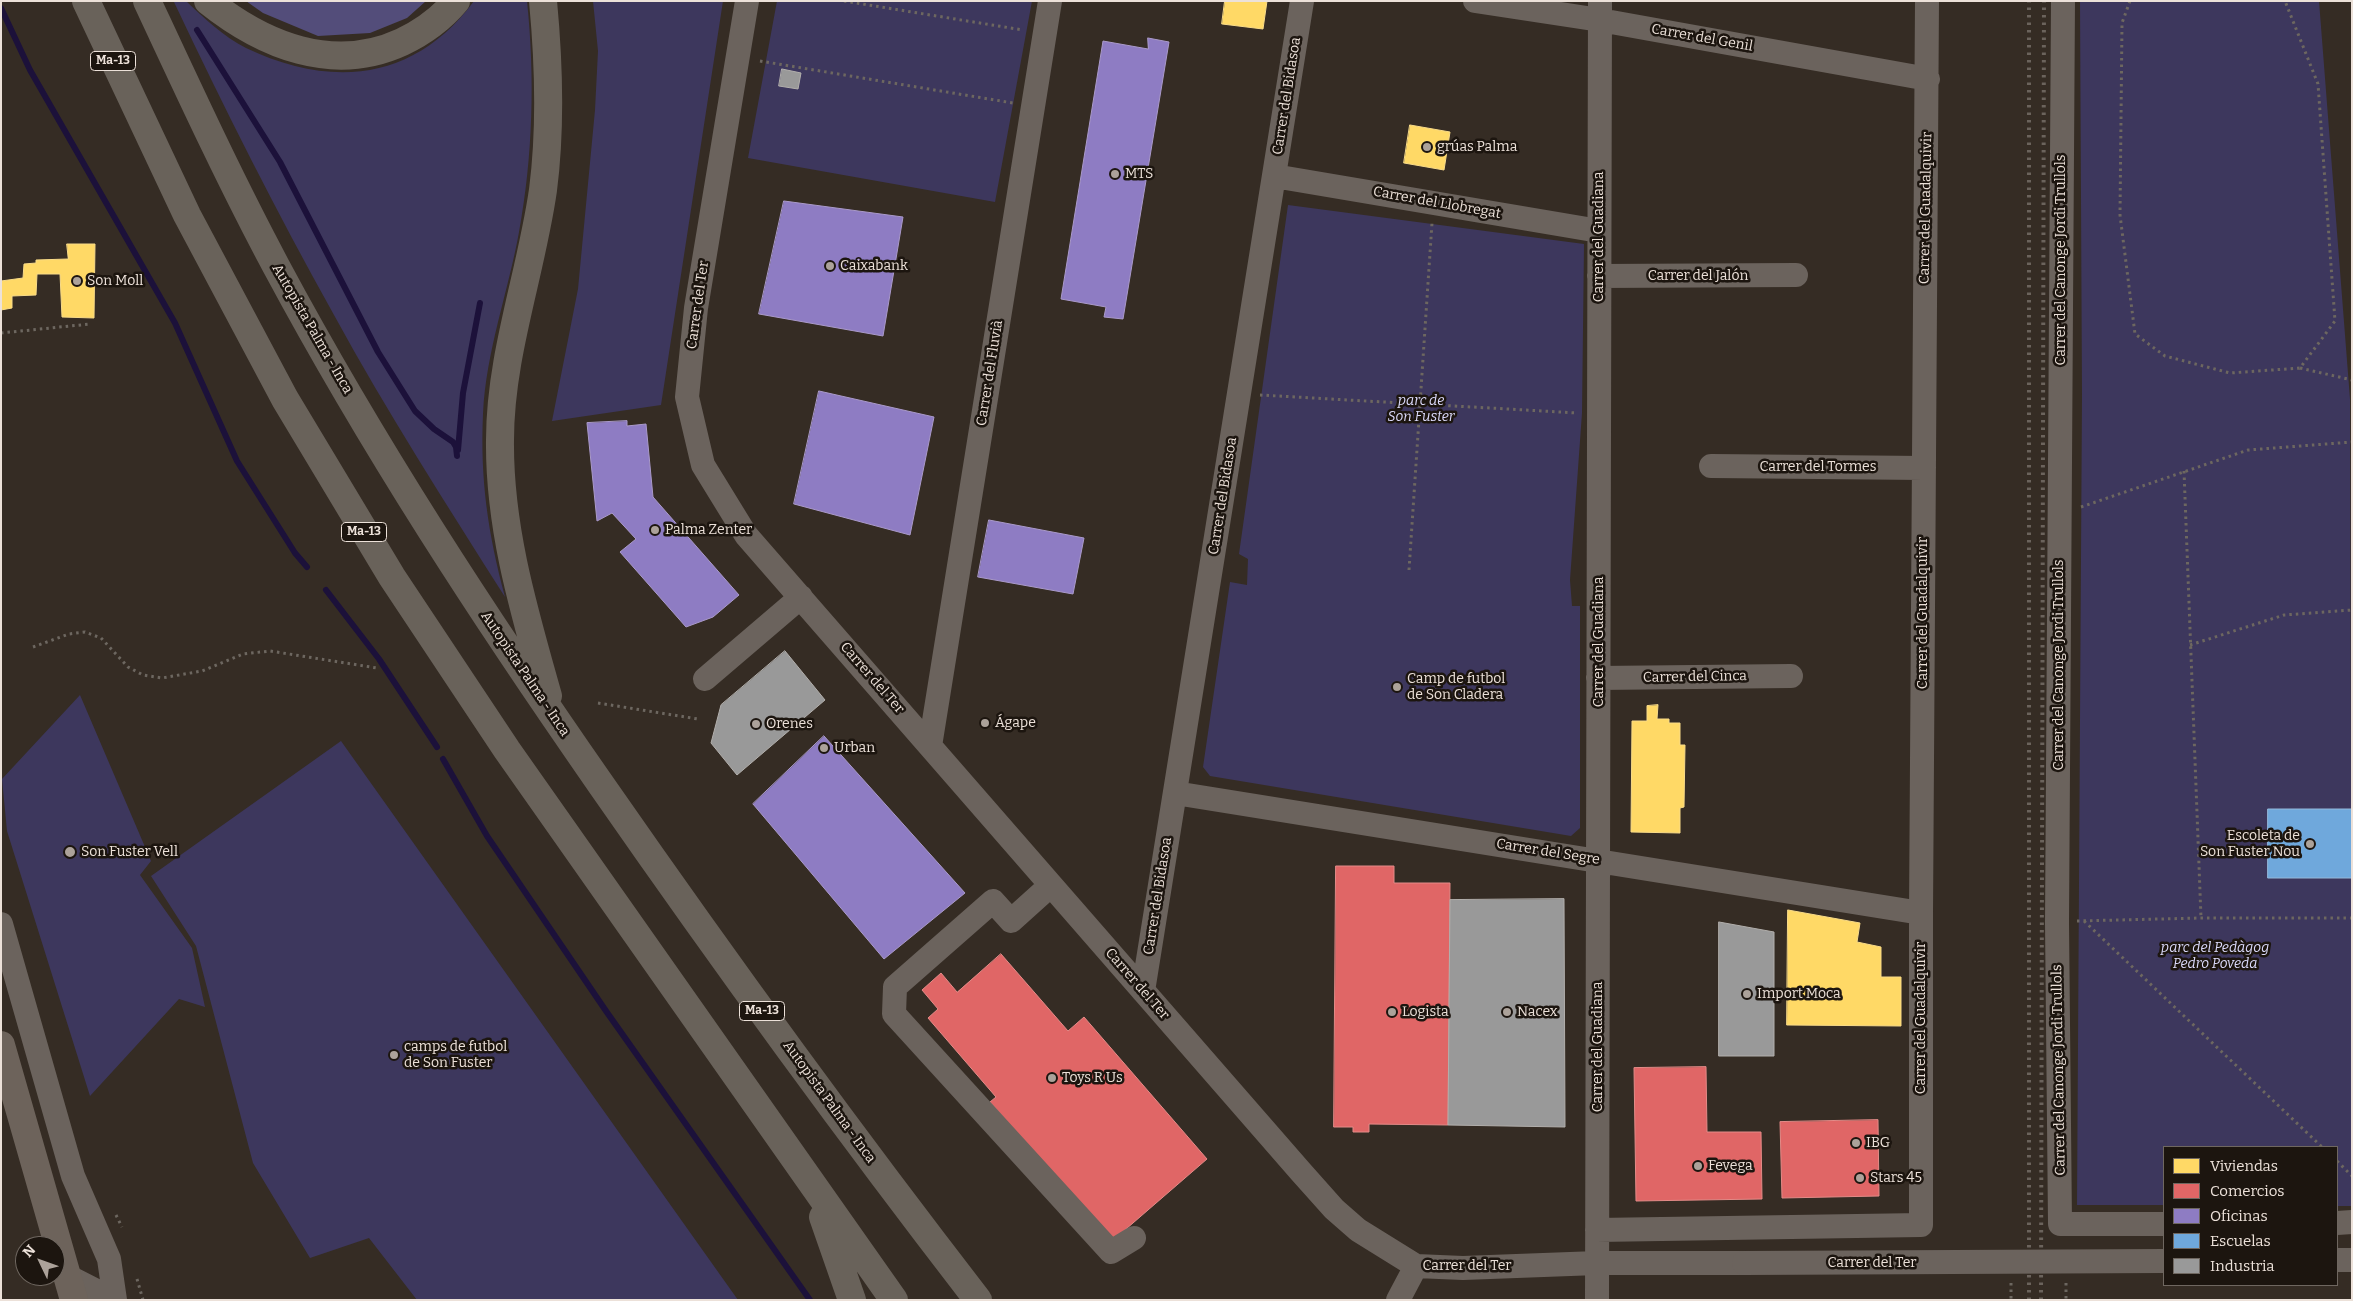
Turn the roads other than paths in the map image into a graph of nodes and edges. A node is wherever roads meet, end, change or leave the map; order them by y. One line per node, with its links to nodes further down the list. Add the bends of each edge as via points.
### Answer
1 (86, 1): 33 (highway, Ma-13, via 187,215 285,399 337,488 450,666)
2 (147, 1): 24 (highway, Autopista Palma - Inca / Ma-13, via 230,176 381,451 488,621)
3 (208, 1): 4 (highway, via 245,27 274,42 301,52 346,56 385,50 418,35 442,17)
4 (456, 1)
5 (543, 1): 24 (highway, via 548,110 543,190 502,400 500,478 506,534 520,597)
6 (746, 1): 20 (street, Carrer del Ter, via 696,308 687,397 703,465 746,535)
7 (1050, 1): 25 (street, Carrer del Fluvià)
8 (1302, 1): 14 (street, Carrer del Bidasoa)
9 (1476, 1): 12 (street, Carrer del Genil)
10 (1927, 1): 13 (street, Carrer del Guadalquivir)
11 (2063, 1): 36 (street, Carrer del Canonge Jordi Trullols, via 2057,922 2060,1224)
12 (1600, 11): 13 (street, Carrer del Genil); 15 (street, Carrer del Guadiana)
13 (1928, 79): 19 (street, Carrer del Guadalquivir)
14 (1274, 176): 15 (street, Carrer del Llobregat); 26 (street, Carrer del Bidasoa)
15 (1599, 231): 17 (street, Carrer del Guadiana)
16 (1796, 275): 17 (street, Carrer del Jalón)
17 (1599, 276): 22 (street, Carrer del Guadiana)
18 (1711, 466): 19 (street, Carrer del Tormes)
19 (1924, 468): 29 (street, Carrer del Guadalquivir)
20 (801, 597): 23 (street); 25 (street, Carrer del Ter)
21 (1791, 676): 22 (street, Carrer del Cinca)
22 (1598, 678): 27 (street, Carrer del Guadiana)
23 (705, 679)
24 (554, 716): 48 (highway, Autopista Palma - Inca / Ma-13, via 822,1095)
25 (930, 746): 28 (street, Carrer del Ter)
26 (1175, 793): 27 (street, Carrer del Segre); 31 (street, Carrer del Bidasoa)
27 (1598, 860): 29 (street, Carrer del Segre); 37 (street, Carrer del Guadiana)
28 (1051, 885): 31 (street, Carrer del Ter); 38 (street, via 1011,921 993,901 895,987 894,1014 1111,1252)
29 (1921, 913): 37 (street, Carrer del Guadalquivir, via 1921,1225)
30 (1, 924): 45 (street, via 73,1176 109,1259)
31 (1143, 991): 43 (street, Carrer del Ter, via 1334,1209 1358,1230)
32 (1, 1045): 44 (main road)
33 (811, 1183): 46 (highway); 47 (highway, Ma-13)
34 (2338, 1222): 35 (street)
35 (2352, 1222)
36 (2163, 1224)
37 (1597, 1230): 42 (street, Carrer del Guadiana)
38 (1134, 1238)
39 (2338, 1260): 40 (street)
40 (2352, 1260)
41 (2163, 1261): 42 (street, Carrer del Ter, bridge)
42 (1597, 1264): 43 (street, Carrer del Ter, via 1463,1268); 50 (street, Carrer del Guadiana)
43 (1416, 1266): 49 (street)
44 (70, 1288): 45 (street)
45 (115, 1300)
46 (852, 1300)
47 (894, 1300)
48 (978, 1300)
49 (1398, 1300)
50 (1597, 1300)

